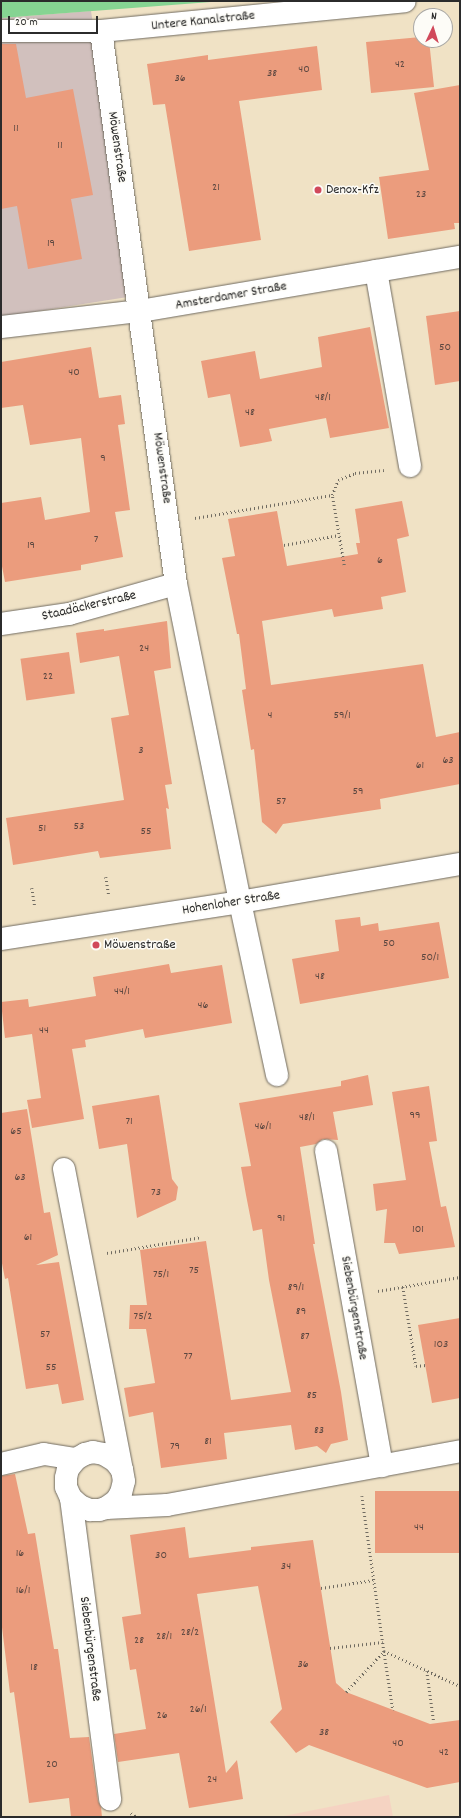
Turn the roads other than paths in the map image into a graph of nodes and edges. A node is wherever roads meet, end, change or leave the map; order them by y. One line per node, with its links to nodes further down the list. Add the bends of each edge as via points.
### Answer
1 (405, 1): 3 (street, Untere Kanalstraße)
2 (1, 31): 3 (street, Untere Kanalstraße)
3 (101, 31): 6 (street, Möwenstraße)
4 (460, 257): 5 (street, Amsterdamer Straße)
5 (376, 271): 6 (street, Amsterdamer Straße); 8 (street)
6 (140, 311): 7 (street, Amsterdamer Straße); 9 (street, Möwenstraße)
7 (1, 327)
8 (410, 466)
9 (176, 584): 10 (street, Staadäckerstraße, via 69,614); 12 (street, Möwenstraße)
10 (1, 624)
11 (460, 864): 12 (street, Hohenloher Straße)
12 (240, 902): 13 (street, Hohenloher Straße); 14 (street, Möwenstraße)
13 (1, 939)
14 (277, 1076)
15 (326, 1150): 20 (street, Siebenbürgenstraße)
16 (64, 1169): 21 (street)
17 (460, 1451): 20 (street)
18 (76, 1459): 19 (street, via 44,1454); 21 (street, via 93,1452 104,1454 115,1461); 22 (street, Siebenbürgenstraße, via 68,1469 66,1478 66,1487)
19 (1, 1464)
20 (382, 1466): 23 (street, via 167,1506)
21 (122, 1470): 23 (street, via 124,1481 121,1493 116,1501)
22 (71, 1498): 23 (street, via 90,1510); 24 (street, Siebenbürgenstraße)
23 (106, 1508)
24 (110, 1799)

